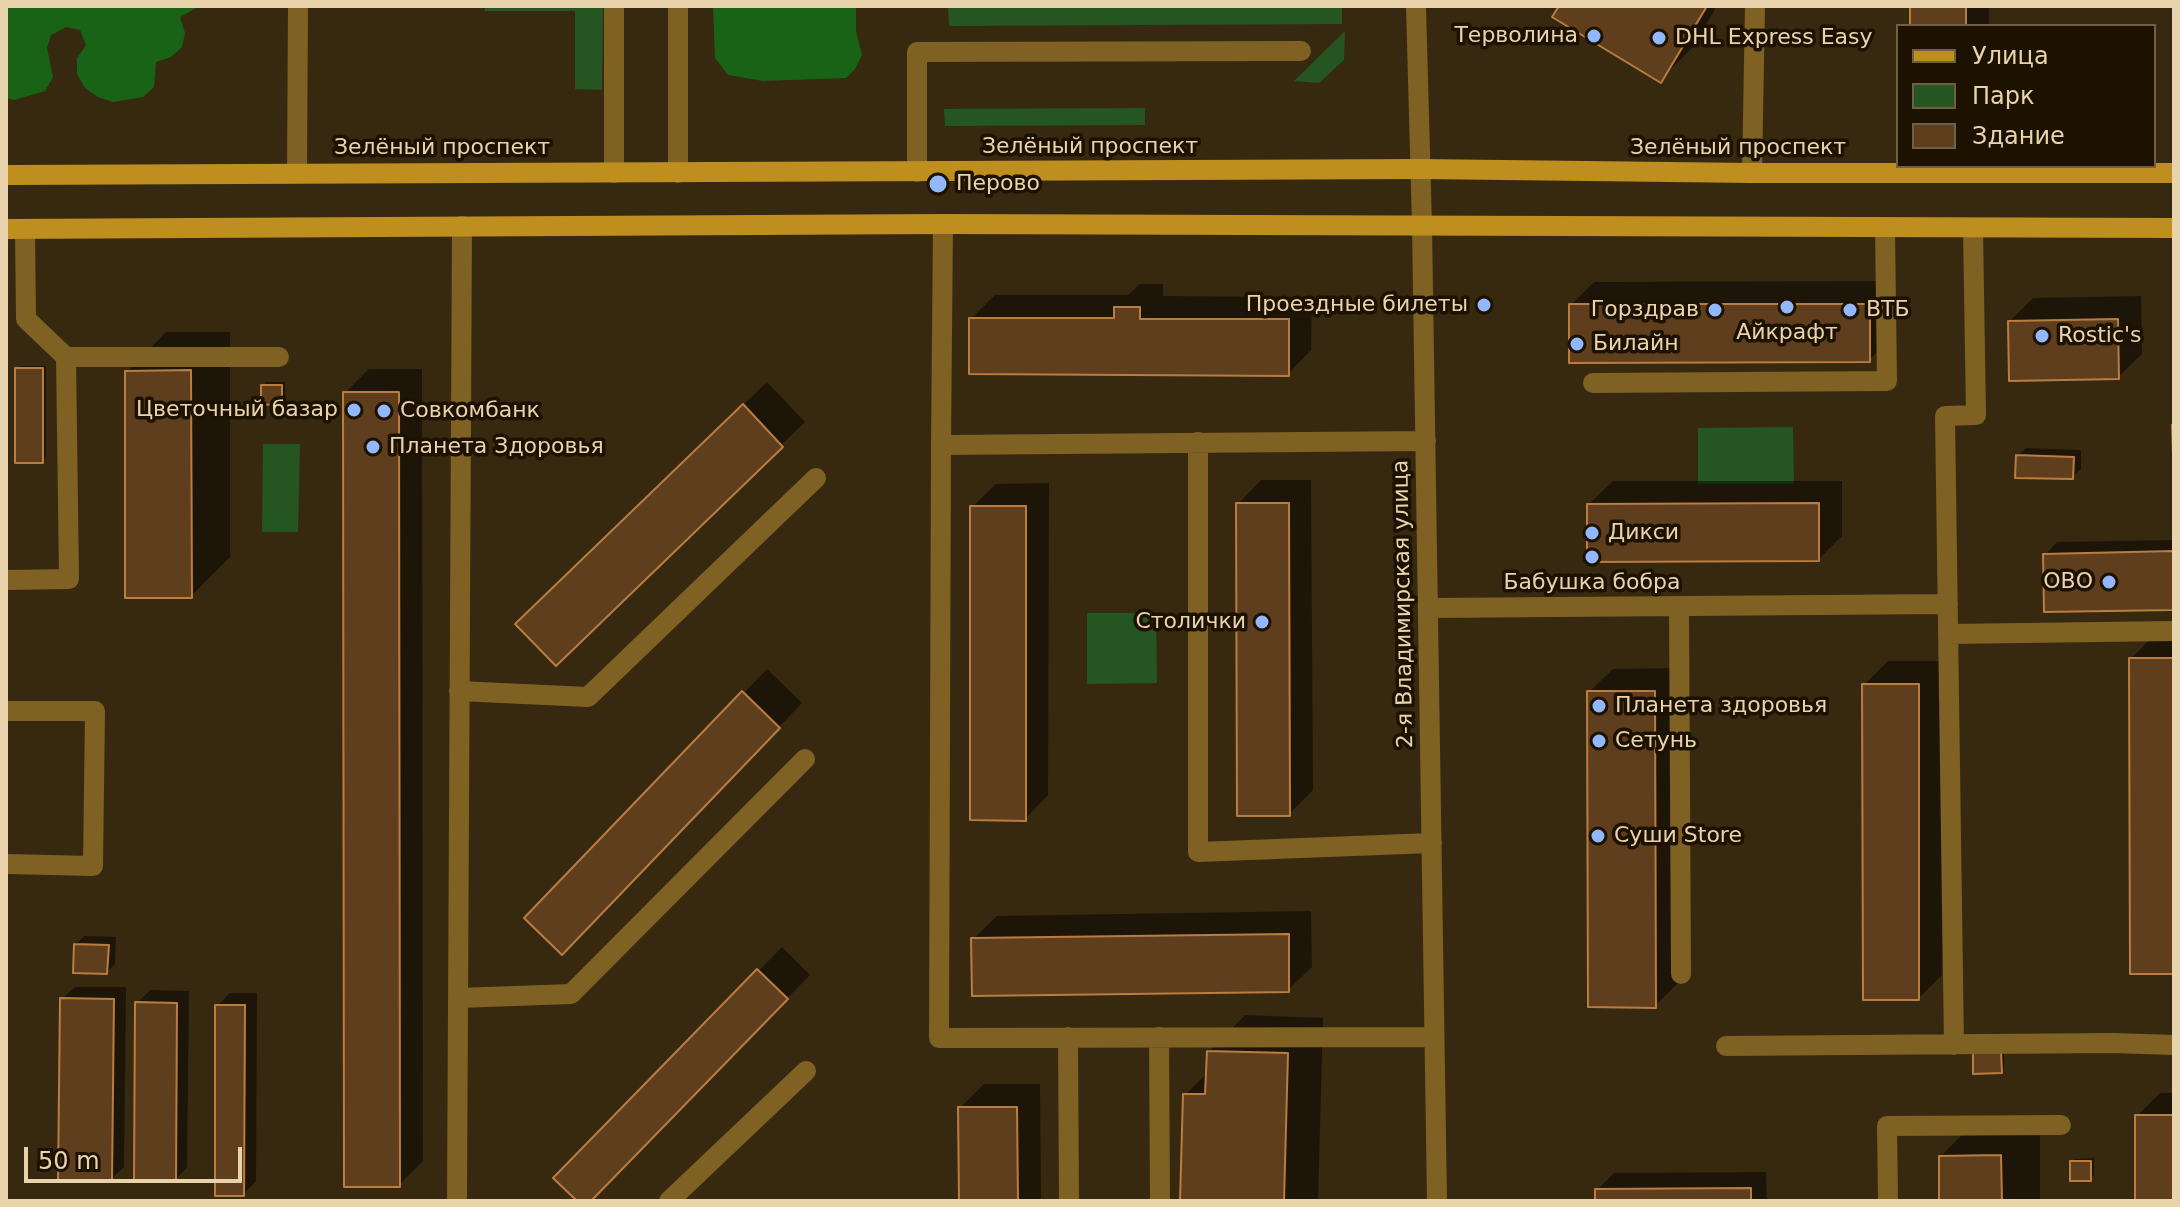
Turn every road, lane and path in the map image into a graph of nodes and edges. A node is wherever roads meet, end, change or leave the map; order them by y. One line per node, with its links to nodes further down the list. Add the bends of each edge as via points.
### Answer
1 (298, 6): 8 (street)
2 (614, 6): 10 (street)
3 (678, 6): 11 (street)
4 (1416, 6): 7 (street, 2-я Владимирская улица)
5 (1755, 6): 12 (street)
6 (1301, 51): 9 (street, via 917,52)
7 (1420, 169): 9 (main road, Зелёный проспект); 12 (main road, Зелёный проспект); 17 (street, 2-я Владимирская улица)
8 (297, 172): 10 (main road, Зелёный проспект); 14 (main road, Зелёный проспект)
9 (917, 172): 11 (main road, Зелёный проспект)
10 (614, 173): 11 (main road, Зелёный проспект)
11 (678, 173)
12 (1752, 173): 13 (main road, Зелёный проспект)
13 (2174, 173)
14 (6, 175)
15 (943, 224): 16 (main road); 17 (main road); 27 (street)
16 (462, 226): 20 (main road); 35 (street)
17 (1422, 226): 21 (main road); 25 (street, 2-я Владимирская улица)
18 (1973, 228): 19 (main road); 21 (main road); 30 (street, via 1976,415 1945,416)
19 (2174, 228)
20 (15, 229): 22 (street, via 26,319)
21 (1885, 229): 24 (street, via 1887,381)
22 (66, 357): 23 (street); 29 (street, via 69,579)
23 (279, 357)
24 (1593, 383)
25 (1426, 441): 26 (street); 32 (street, 2-я Владимирская улица)
26 (1198, 442): 27 (street); 38 (street, via 1198,852)
27 (941, 445): 42 (street, via 939,1038)
28 (816, 478): 35 (street, via 588,697)
29 (6, 580)
30 (1948, 604): 31 (street); 34 (street)
31 (1679, 607): 32 (street); 40 (street)
32 (1428, 608): 38 (street, 2-я Владимирская улица)
33 (2174, 631): 34 (street)
34 (1948, 634): 45 (street)
35 (459, 691): 41 (street)
36 (6, 711): 39 (street, via 95,711 93,866)
37 (805, 759): 41 (street, via 571,994)
38 (1432, 843): 44 (street, 2-я Владимирская улица)
39 (6, 864)
40 (1681, 974)
41 (458, 998): 50 (street)
42 (1068, 1037): 43 (street); 52 (street)
43 (1159, 1037): 44 (street); 53 (street)
44 (1434, 1037): 54 (street, 2-я Владимирская улица)
45 (1954, 1045): 46 (street); 47 (street)
46 (2174, 1045)
47 (1726, 1046)
48 (806, 1071): 51 (street)
49 (2061, 1125): 55 (street, via 1887,1126)
50 (457, 1201)
51 (669, 1201)
52 (1069, 1201)
53 (1160, 1201)
54 (1437, 1201)
55 (1888, 1201)

